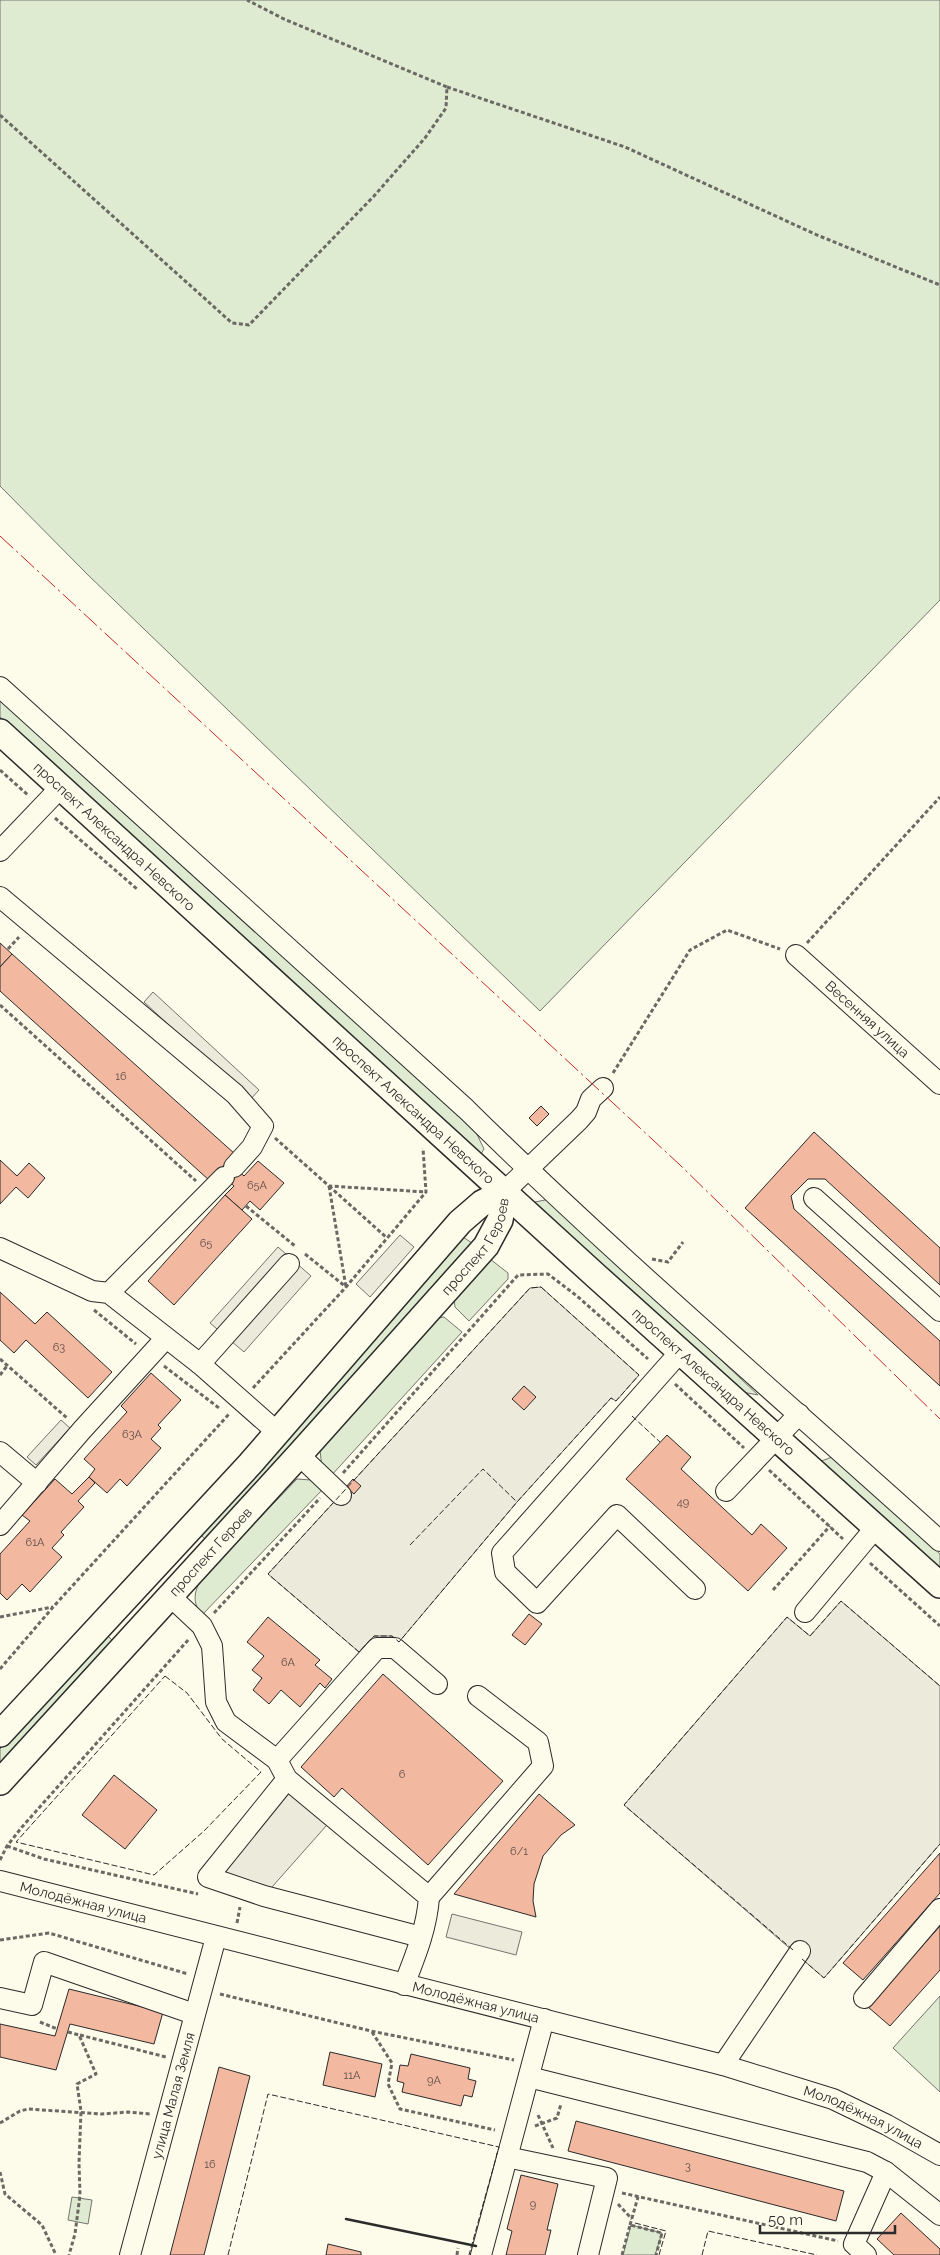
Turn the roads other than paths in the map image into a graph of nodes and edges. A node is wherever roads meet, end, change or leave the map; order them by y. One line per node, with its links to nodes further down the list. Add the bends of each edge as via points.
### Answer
1 (0, 687): 9 (street, via 466,1109)
2 (0, 732): 3 (main road, проспект Александра Невского)
3 (61, 787): 4 (street); 10 (main road, проспект Александра Невского)
4 (0, 851)
5 (0, 897): 14 (street, via 235,1094 263,1126 252,1147 229,1172)
6 (796, 955): 7 (street, Весенняя улица)
7 (940, 1084)
8 (603, 1088): 9 (street, via 591,1099 586,1112)
9 (527, 1170): 10 (street); 19 (street)
10 (505, 1191): 17 (main road, проспект Александра Невского); 20 (main road, проспект Героев, via 482,1203 460,1222); 23 (main road, проспект Героев, via 500,1220 486,1246)
11 (814, 1198): 15 (street)
12 (0, 1248): 14 (street, via 92,1291)
13 (289, 1264): 18 (street)
14 (109, 1293): 16 (street)
15 (940, 1311)
16 (165, 1339): 18 (street); 24 (street)
17 (681, 1351): 21 (main road, проспект Александра Невского); 31 (street, via 502,1553 505,1572 537,1603 617,1515)
18 (200, 1364): 20 (street)
19 (799, 1414): 21 (street); 29 (street)
20 (276, 1432): 36 (main road, проспект Героев, via 244,1471)
21 (776, 1438): 26 (street); 28 (main road, проспект Александра Невского)
22 (0, 1452): 24 (street)
23 (299, 1455): 25 (street); 32 (main road, проспект Героев)
24 (37, 1483): 27 (street)
25 (336, 1491)
26 (726, 1491)
27 (0, 1525)
28 (876, 1526): 30 (main road, проспект Александра Невского); 33 (street)
29 (940, 1541)
30 (940, 1585)
31 (695, 1589)
32 (170, 1596): 37 (street, via 202,1626 212,1646 216,1702 226,1722); 39 (main road, проспект Героев)
33 (804, 1612)
34 (437, 1684): 37 (street, via 395,1648 377,1648)
35 (478, 1696): 41 (street, via 538,1742 542,1766)
36 (0, 1734)
37 (277, 1760): 38 (street)
38 (287, 1779): 41 (street); 44 (street, via 208,1877 264,1896)
39 (0, 1782)
40 (0, 1881): 43 (street, Молодёжная улица)
41 (429, 1898): 44 (street)
42 (940, 1909): 48 (street)
43 (216, 1936): 46 (street, Молодёжная улица); 49 (street, улица Малая Земля)
44 (421, 1937): 46 (street)
45 (800, 1951): 51 (street)
46 (404, 1985): 50 (street, Молодёжная улица)
47 (0, 1998): 49 (street, via 32,2005 44,1962)
48 (864, 1998)
49 (194, 2014): 58 (street, улица Малая Земля)
50 (544, 2019): 51 (street, Молодёжная улица); 52 (street)
51 (723, 2065): 53 (street, Молодёжная улица, via 833,2099)
52 (530, 2070): 54 (street); 55 (street, via 866,2162)
53 (940, 2154)
54 (507, 2157): 59 (street); 60 (street, via 607,2178)
55 (886, 2172): 56 (street); 57 (street)
56 (940, 2215)
57 (860, 2250)
58 (130, 2255)
59 (481, 2255)
60 (588, 2255)

